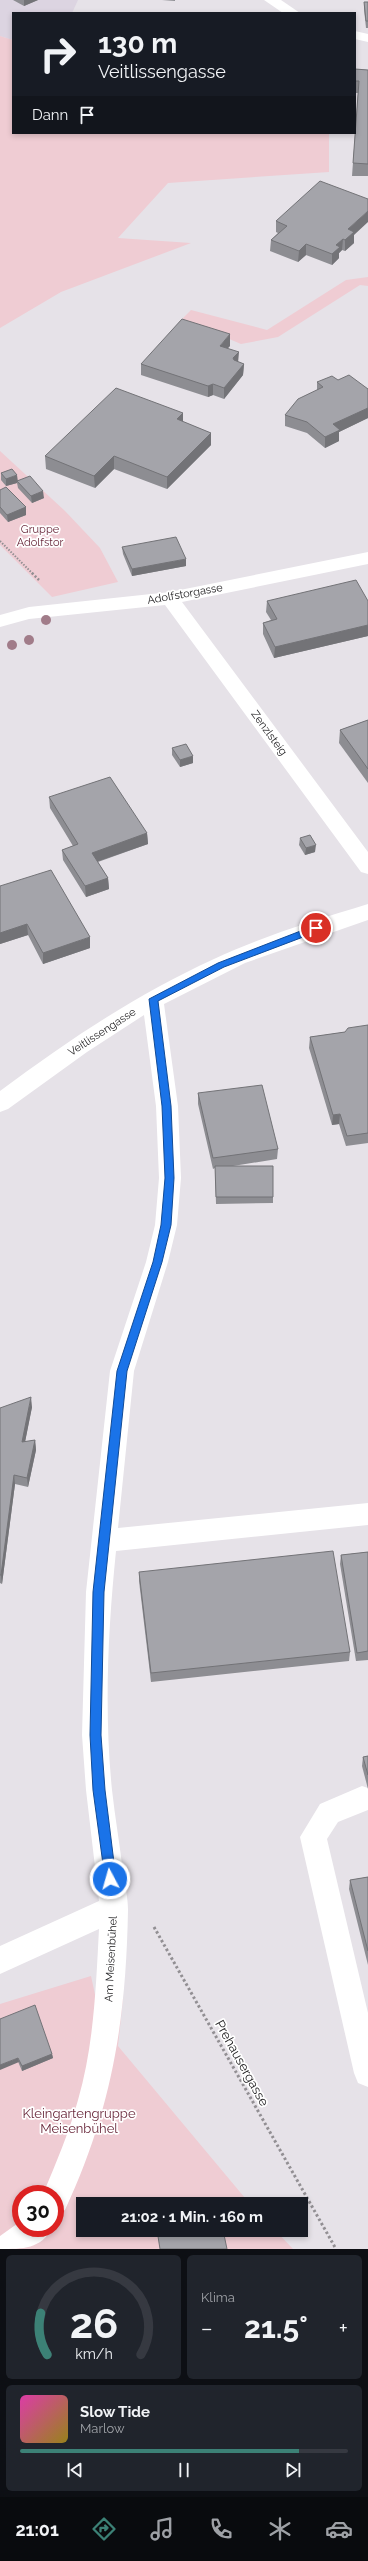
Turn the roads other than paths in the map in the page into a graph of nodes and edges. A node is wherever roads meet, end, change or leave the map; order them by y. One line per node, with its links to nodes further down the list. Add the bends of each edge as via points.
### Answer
1 (271, 0): 2 (street)
2 (291, 12)
3 (356, 35): 4 (street)
4 (368, 38)
5 (368, 558): 6 (street, Adolfstorgasse)
6 (170, 598): 7 (street, Adolfstorgasse, via 29,613); 8 (street, Zenzlsteig)
7 (0, 621)
8 (368, 867)
9 (368, 912): 10 (street, Veitlissengasse, via 303,932 221,965)
10 (153, 999): 11 (street, Veitlissengasse, via 92,1037); 13 (street, Am Meisenbühel, via 166,1106 170,1178 166,1225 158,1262 122,1371)
11 (0, 1104)
12 (368, 1514): 13 (street)
13 (103, 1541): 15 (street, Am Meisenbühel, via 95,1735 99,1790)
14 (362, 1799): 17 (street, via 329,1813 313,1836)
15 (114, 1908): 16 (street); 18 (street, Am Meisenbühel, via 104,2047 93,2098 74,2159)
16 (0, 1960)
17 (368, 2073)
18 (62, 2185)
19 (24, 2237): 20 (street)
20 (7, 2249)

